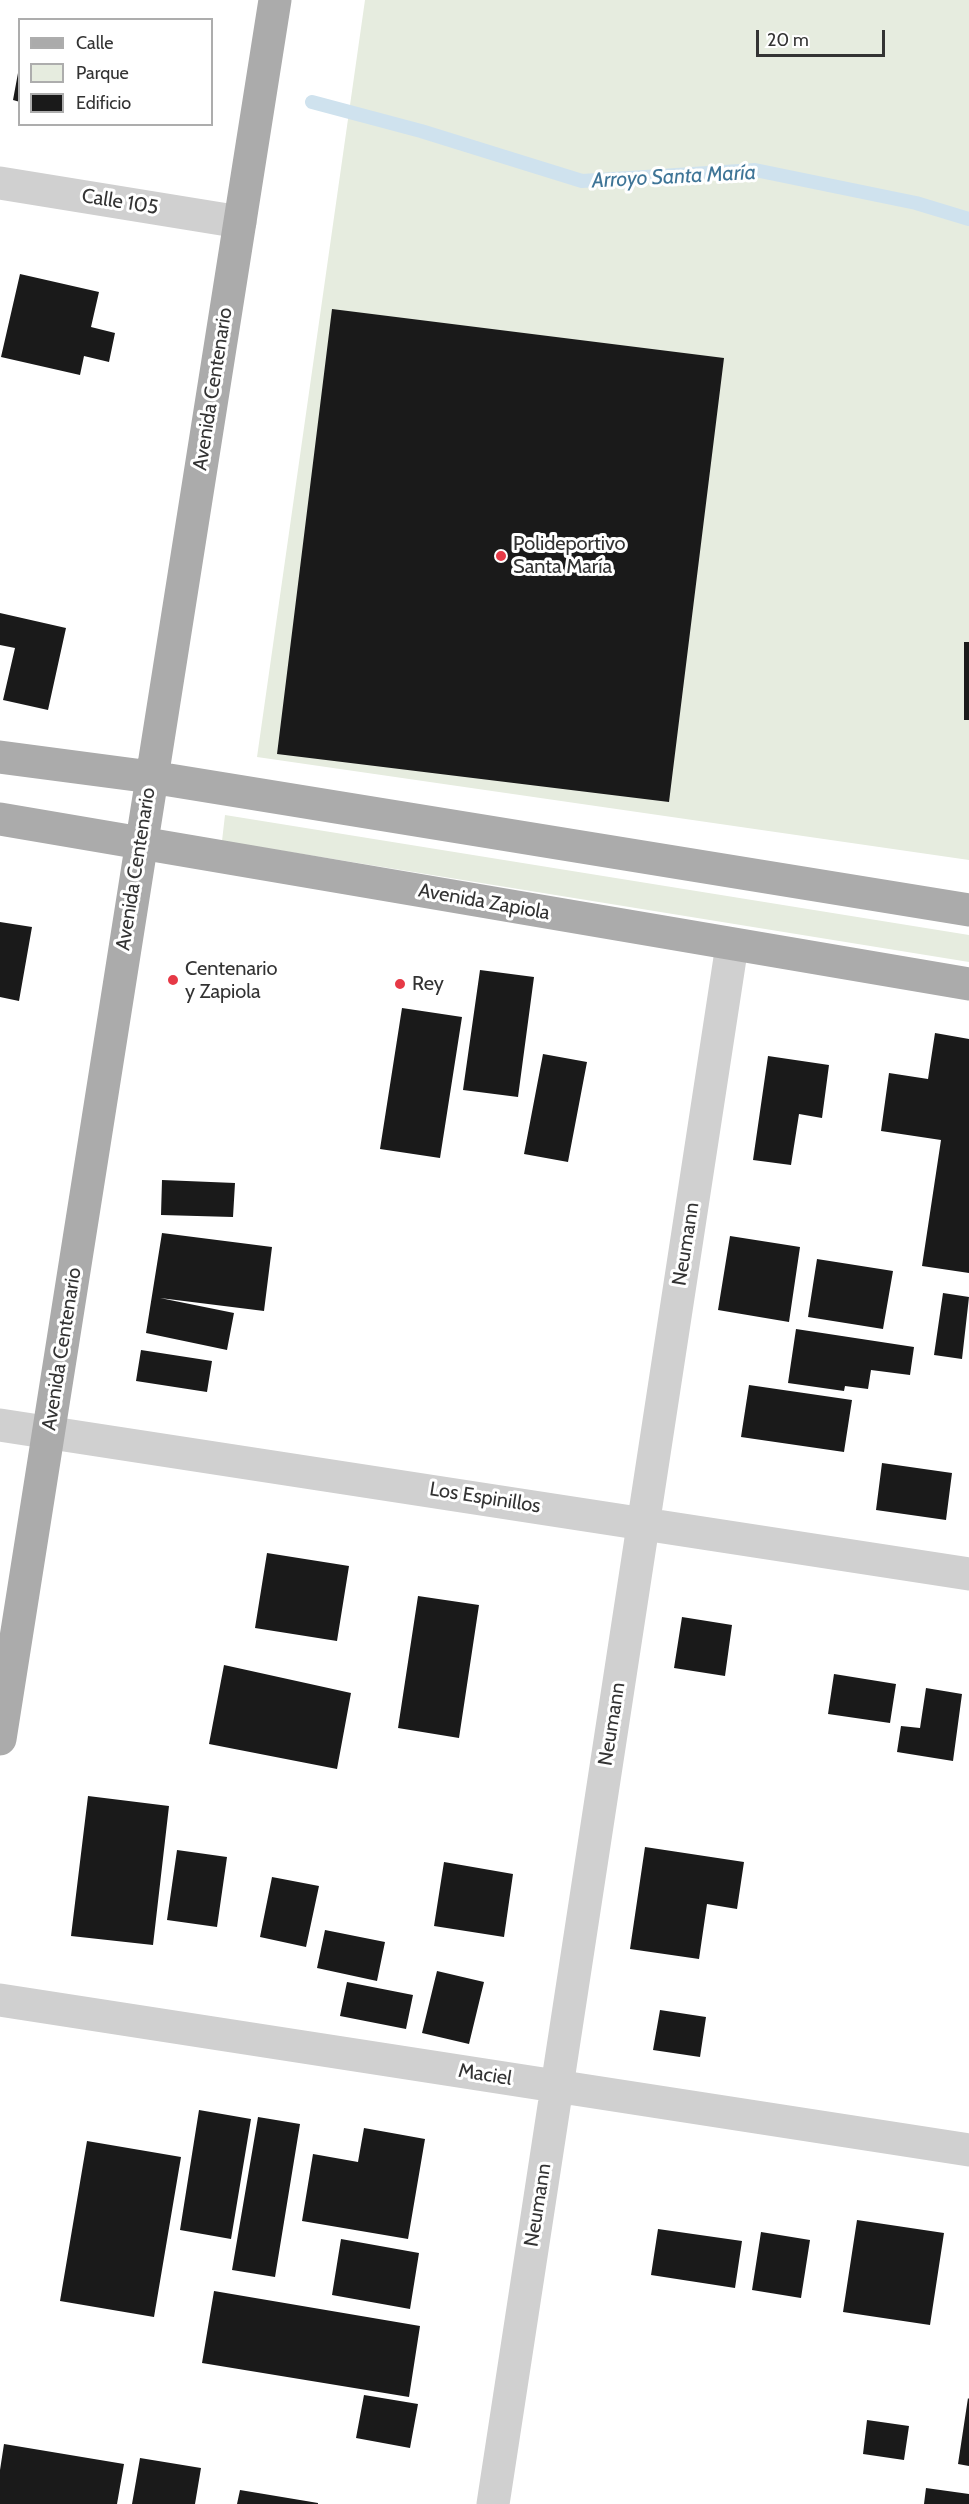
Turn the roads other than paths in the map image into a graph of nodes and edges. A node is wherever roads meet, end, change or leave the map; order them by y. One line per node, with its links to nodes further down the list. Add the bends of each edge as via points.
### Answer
1 (275, 0): 3 (main road, Avenida Centenario)
2 (0, 183): 3 (street, Calle 105)
3 (240, 222): 5 (main road, Avenida Centenario)
4 (0, 757): 5 (main road)
5 (151, 777): 7 (main road, Avenida Centenario); 8 (main road)
6 (0, 819): 7 (main road, Avenida Zapiola)
7 (141, 842): 9 (main road, Avenida Zapiola); 12 (main road, Avenida Centenario)
8 (969, 910)
9 (732, 945): 10 (main road, Avenida Zapiola); 13 (street, Neumann)
10 (969, 984)
11 (0, 1425): 12 (street, Los Espinillos)
12 (49, 1431): 13 (street, Los Espinillos); 15 (main road, Avenida Centenario)
13 (643, 1523): 14 (street, Los Espinillos); 17 (street, Neumann)
14 (969, 1574)
15 (0, 1738)
16 (0, 2000): 17 (street, Maciel)
17 (557, 2086): 18 (street, Maciel); 19 (street, Neumann)
18 (969, 2150)
19 (493, 2504)

